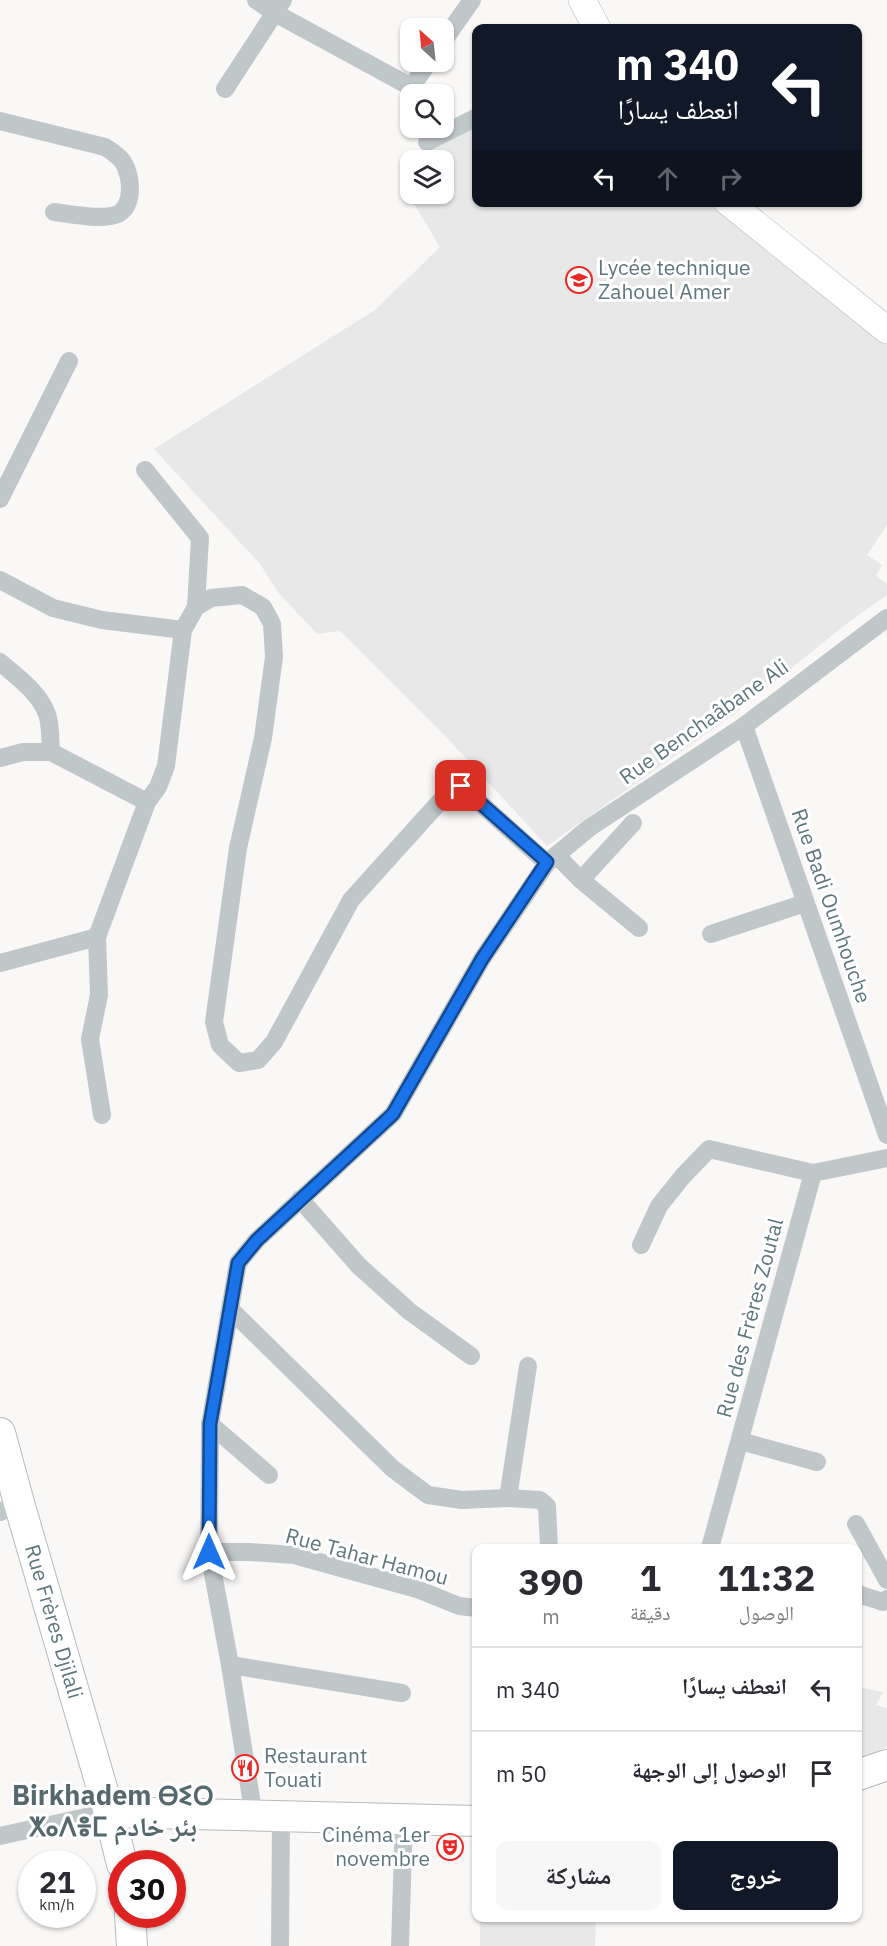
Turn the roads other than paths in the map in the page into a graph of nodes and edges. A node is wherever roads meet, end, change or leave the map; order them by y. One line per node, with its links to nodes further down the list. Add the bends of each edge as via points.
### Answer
1 (256, 0): 4 (street)
2 (472, 0): 6 (street)
3 (582, 0): 5 (main road)
4 (279, 7): 7 (street, via 411,87); 8 (street)
5 (595, 24)
6 (454, 26)
7 (422, 72)
8 (225, 89)
9 (472, 120): 11 (street)
10 (0, 121): 13 (street, via 105,147 124,164 130,191 127,206 118,214 107,217)
11 (427, 142)
12 (734, 207): 14 (main road)
13 (54, 212)
14 (887, 330)
15 (69, 361): 17 (street)
16 (145, 470): 19 (street, via 200,538)
17 (0, 499)
18 (0, 580): 21 (street, via 53,608 102,620)
19 (196, 607): 21 (street); 28 (street, via 211,598 242,595 262,607 272,624 274,657 263,738 238,848 214,1022 220,1045 239,1063 258,1060 274,1042 351,900 453,787 461,786)
20 (887, 618): 23 (street, Rue Benchaâbane Ali)
21 (183, 630): 26 (street, via 166,766)
22 (0, 662): 24 (street, via 30,688 42,705 48,716)
23 (744, 726): 28 (street, Rue Benchaâbane Ali, via 589,828); 30 (street, Rue Badi Oumhouche)
24 (51, 752): 25 (street, via 23,752); 26 (street)
25 (0, 758)
26 (147, 802): 33 (street)
27 (633, 823): 29 (street)
28 (552, 859): 29 (street); 39 (street, Rue Benchaâbane Ali, via 482,959 393,1114)
29 (581, 880): 31 (street)
30 (805, 903): 32 (street); 36 (street, Rue Badi Oumhouche)
31 (639, 928)
32 (711, 934)
33 (97, 937): 34 (street); 35 (street, via 99,995 90,1039)
34 (0, 963)
35 (102, 1115)
36 (887, 1136)
37 (887, 1158): 38 (street)
38 (813, 1173): 40 (street, via 709,1149 659,1206); 46 (street, Rue des Frères Zoutal)
39 (300, 1199): 41 (street, Rue Benchaâbane Ali, via 238,1263); 42 (street, via 359,1266 409,1311)
40 (641, 1245)
41 (230, 1309): 44 (street, Rue Benchaâbane Ali); 49 (street, via 393,1469 428,1495 462,1500)
42 (471, 1356)
43 (528, 1366): 49 (street)
44 (210, 1424): 48 (street); 54 (street, Rue Benchaâbane Ali)
45 (0, 1432): 50 (main road, Rue Frères Djilali)
46 (740, 1441): 47 (street); 53 (street, Rue des Frères Zoutal)
47 (817, 1462)
48 (269, 1475)
49 (508, 1498): 52 (street, via 540,1500 547,1506)
50 (9, 1507): 63 (main road, Rue Frères Djilali)
51 (856, 1524): 55 (street)
52 (549, 1544)
53 (711, 1544)
54 (209, 1552): 58 (street, Rue Tahar Hamou, via 294,1555); 59 (street, Rue Benchaâbane Ali)
55 (887, 1580)
56 (862, 1595): 57 (street, via 883,1602)
57 (887, 1599)
58 (472, 1607)
59 (230, 1665): 60 (street); 64 (street, Rue Benchaâbane Ali)
60 (402, 1693)
61 (887, 1765): 62 (main road)
62 (862, 1774)
63 (110, 1812): 64 (main road); 67 (street); 68 (main road, Rue Frères Djilali)
64 (267, 1817): 65 (main road); 71 (street, Rue Benchaâbane Ali)
65 (404, 1818): 66 (main road); 72 (street)
66 (472, 1821)
67 (0, 1836)
68 (119, 1850)
69 (131, 1928): 70 (main road)
70 (132, 1946)
71 (280, 1946)
72 (400, 1946)

